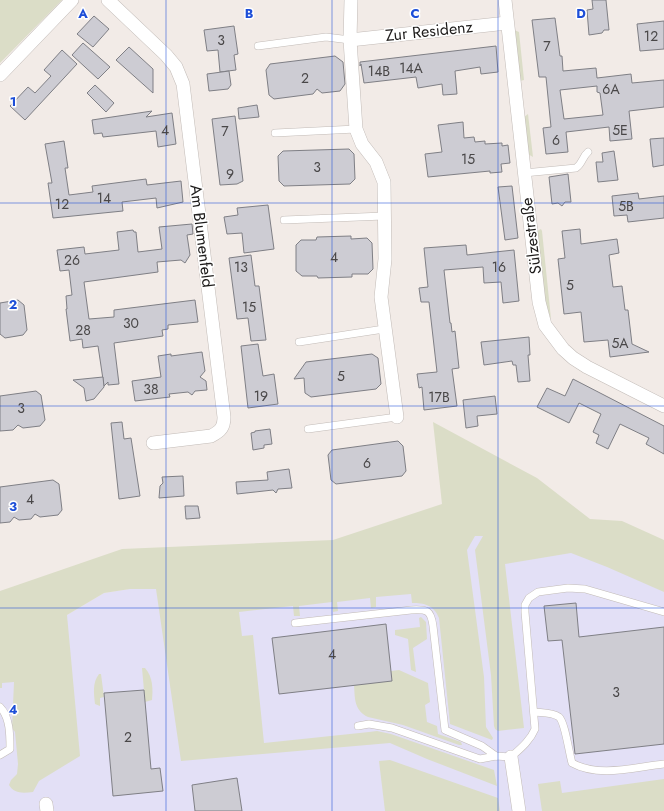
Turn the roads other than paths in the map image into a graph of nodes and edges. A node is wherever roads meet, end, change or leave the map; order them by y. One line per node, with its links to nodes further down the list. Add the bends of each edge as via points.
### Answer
1 (72, 0): 8 (street)
2 (108, 0): 20 (street, Am Blumenfeld, via 166,55 176,67 183,84 224,417 224,426 211,436)
3 (351, 0): 6 (street)
4 (505, 0): 5 (street, Sülzestraße)
5 (507, 23): 6 (street, Zur Residenz); 12 (street, Sülzestraße)
6 (350, 40): 7 (lane, Zur Residenz, via 326,37); 9 (street)
7 (258, 46)
8 (0, 75)
9 (356, 129): 10 (lane); 13 (street, via 362,144 376,162 384,182)
10 (275, 133)
11 (588, 152): 12 (lane, via 576,168)
12 (524, 173): 17 (street, Sülzestraße, via 539,302 545,325 563,349 587,367)
13 (384, 216): 14 (lane); 15 (street, via 385,259 381,297)
14 (284, 220)
15 (384, 329): 16 (lane); 18 (street)
16 (299, 342)
17 (664, 406)
18 (397, 417): 19 (lane)
19 (308, 429)
20 (153, 442)
21 (664, 612): 24 (lane, via 585,589 568,588 538,592 528,598 525,612)
22 (295, 622): 27 (lane, via 421,609 427,611 433,626 445,730 482,746)
23 (0, 707): 26 (lane, via 6,713 10,749)
24 (534, 712): 28 (lane, via 533,734); 29 (lane, via 550,713 559,717 564,725 572,763 580,767 602,771)
25 (358, 726): 27 (lane, via 369,724 392,728 480,759)
26 (0, 755)
27 (496, 756): 28 (lane)
28 (511, 757): 30 (street)
29 (664, 764)
30 (518, 811)

